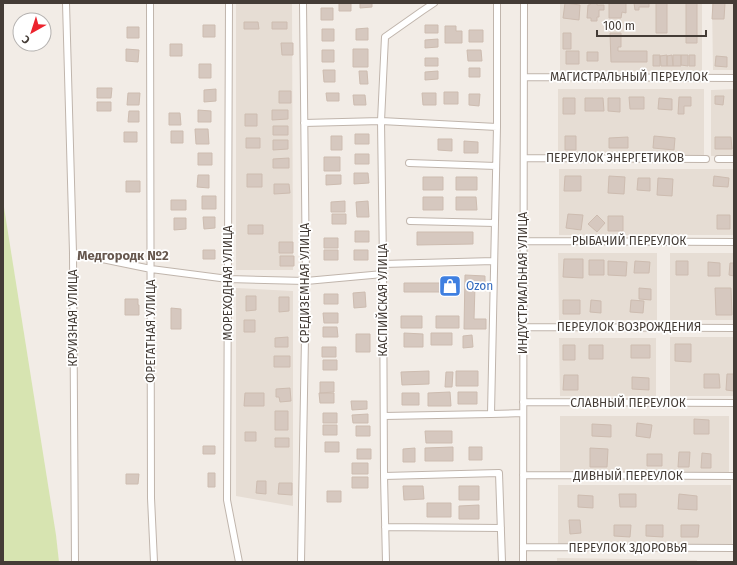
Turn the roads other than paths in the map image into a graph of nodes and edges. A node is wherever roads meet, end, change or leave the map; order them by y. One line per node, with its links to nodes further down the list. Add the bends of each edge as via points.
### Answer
1 (66, 3): 23 (street, КРУИЗНАЯ УЛИЦА)
2 (150, 3): 26 (street, ФРЕГАТНАЯ УЛИЦА)
3 (229, 3): 28 (street, МОРЕХОДНАЯ УЛИЦА)
4 (303, 3): 11 (street, СРЕДИЗЕМНАЯ УЛИЦА)
5 (434, 3): 10 (street, КАСПИЙСКАЯ УЛИЦА, via 385,37)
6 (497, 3): 12 (street)
7 (524, 3): 8 (street, ИНДУСТРИАЛЬНАЯ УЛИЦА)
8 (524, 77): 9 (street, МАГИСТРАЛЬНЫЙ ПЕРЕУЛОК); 13 (street, ИНДУСТРИАЛЬНАЯ УЛИЦА)
9 (734, 78)
10 (381, 121): 11 (street); 12 (street); 25 (street, КАСПИЙСКАЯ УЛИЦА)
11 (304, 123): 29 (street, СРЕДИЗЕМНАЯ УЛИЦА)
12 (497, 127): 18 (street)
13 (524, 158): 14 (street, ПЕРЕУЛОК ЭНЕРГЕТИКОВ); 21 (street, ИНДУСТРИАЛЬНАЯ УЛИЦА)
14 (706, 158)
15 (718, 159): 16 (street)
16 (734, 159)
17 (409, 163): 18 (street)
18 (496, 166): 20 (street)
19 (410, 221): 20 (street)
20 (495, 223): 24 (street)
21 (524, 241): 22 (street, РЫБАЧИЙ ПЕРЕУЛОК); 30 (street, ИНДУСТРИАЛЬНАЯ УЛИЦА)
22 (734, 242)
23 (73, 253): 26 (street); 44 (street, КРУИЗНАЯ УЛИЦА)
24 (494, 261): 25 (street); 35 (street)
25 (383, 264): 27 (street, КАСПИЙСКАЯ УЛИЦА)
26 (151, 269): 28 (street); 45 (street, ФРЕГАТНАЯ УЛИЦА, via 151,498)
27 (383, 274): 29 (street); 36 (street, КАСПИЙСКАЯ УЛИЦА)
28 (228, 279): 29 (street); 46 (street, МОРЕХОДНАЯ УЛИЦА, via 227,500)
29 (306, 281): 47 (street, СРЕДИЗЕМНАЯ УЛИЦА)
30 (523, 327): 31 (street, ПЕРЕУЛОК ВОЗРОЖДЕНИЯ); 32 (street, ИНДУСТРИАЛЬНАЯ УЛИЦА)
31 (734, 328)
32 (523, 402): 33 (street, СЛАВНЫЙ ПЕРЕУЛОК); 34 (street, ИНДУСТРИАЛЬНАЯ УЛИЦА)
33 (734, 403)
34 (523, 413): 35 (street); 37 (street, ИНДУСТРИАЛЬНАЯ УЛИЦА)
35 (491, 414): 36 (street)
36 (384, 416): 38 (street, КАСПИЙСКАЯ УЛИЦА)
37 (523, 475): 39 (street, ДИВНЫЙ ПЕРЕУЛОК); 42 (street, ИНДУСТРИАЛЬНАЯ УЛИЦА)
38 (384, 476): 40 (street, КАСПИЙСКАЯ УЛИЦА); 41 (street, via 499,472)
39 (734, 476)
40 (385, 527): 41 (street); 48 (street, КАСПИЙСКАЯ УЛИЦА)
41 (501, 528): 49 (street)
42 (523, 547): 43 (street, ПЕРЕУЛОК ЗДОРОВЬЯ); 50 (street, ИНДУСТРИАЛЬНАЯ УЛИЦА)
43 (734, 548)
44 (75, 562)
45 (154, 562)
46 (239, 562)
47 (302, 562)
48 (386, 562)
49 (502, 562)
50 (523, 562)

